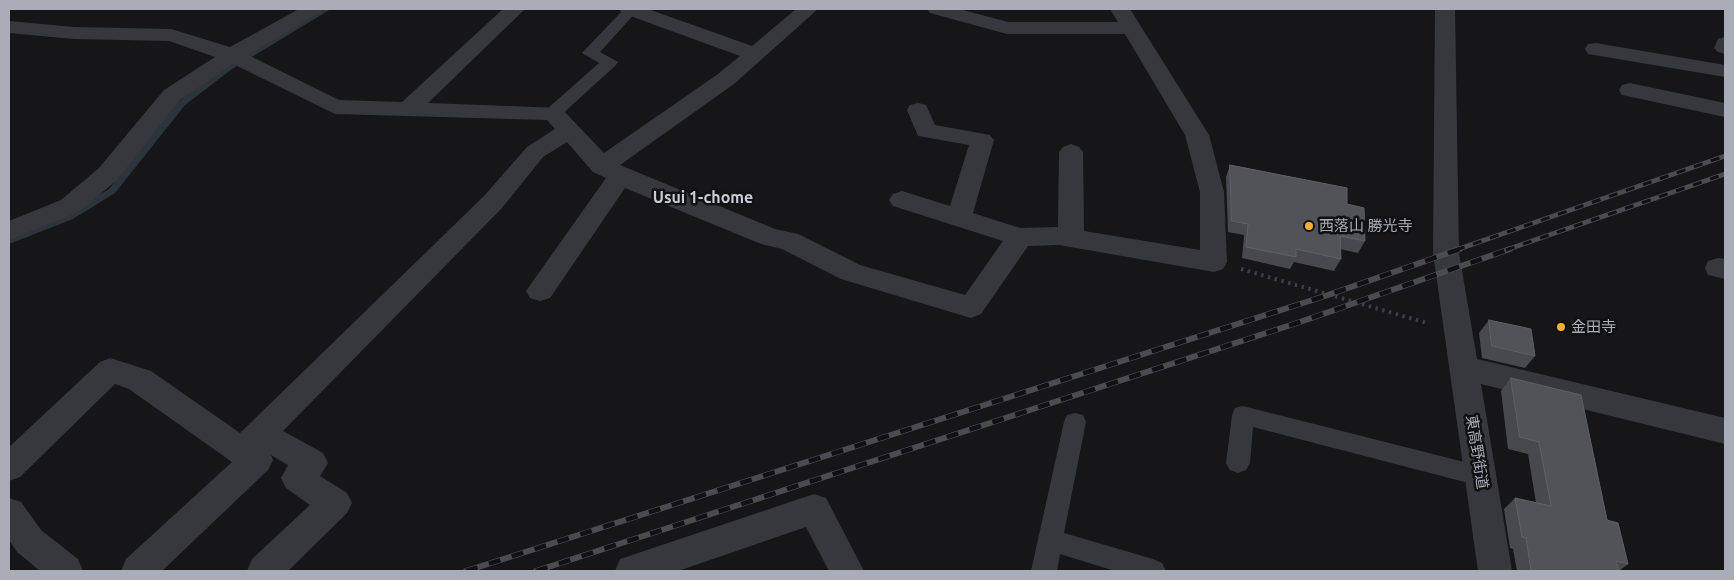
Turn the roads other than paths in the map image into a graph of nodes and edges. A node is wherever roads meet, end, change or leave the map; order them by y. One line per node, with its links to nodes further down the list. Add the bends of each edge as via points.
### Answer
1 (313, 9): 14 (street)
2 (515, 9): 17 (street)
3 (630, 9): 13 (street); 20 (lane, via 590,52 610,62)
4 (808, 9): 13 (street)
5 (937, 9): 7 (street)
6 (1445, 9): 29 (street, 東高野街道, via 1446,253)
7 (963, 12): 8 (street, via 1007,28)
8 (1126, 18): 27 (street, via 1196,135 1212,192 1214,262)
9 (9, 27): 14 (street, via 74,33 171,35)
10 (1725, 43): 11 (street)
11 (1725, 48)
12 (1596, 49): 15 (street)
13 (755, 54): 22 (street)
14 (232, 55): 17 (street, via 335,107); 25 (street, via 172,94 108,174 70,206)
15 (1725, 71)
16 (1630, 90): 19 (street)
17 (408, 109): 20 (street)
18 (918, 110): 24 (street, via 926,131 982,140)
19 (1725, 110)
20 (561, 122): 22 (street); 32 (street, via 493,202)
21 (1071, 152): 27 (street)
22 (611, 171): 26 (street, via 770,237 789,241 851,272 972,307); 28 (street)
23 (902, 200): 24 (street)
24 (959, 218): 26 (street)
25 (9, 231)
26 (1020, 237): 27 (street)
27 (1071, 238)
28 (540, 292)
29 (1464, 368): 31 (street); 35 (street, 東高野街道)
30 (1075, 422): 37 (lane)
31 (1725, 430)
32 (251, 443): 34 (street, via 140,380 110,370); 39 (street, via 257,460); 40 (street, via 312,462 297,478 335,503)
33 (1238, 463): 35 (lane, via 1243,415)
34 (9, 467)
35 (1480, 476): 45 (street, 東高野街道)
36 (9, 513): 38 (street, via 29,541)
37 (1051, 540): 43 (lane); 44 (lane)
38 (66, 571)
39 (138, 571)
40 (264, 571)
41 (632, 571): 42 (street, via 814,510)
42 (846, 571)
43 (1044, 571)
44 (1153, 571)
45 (1495, 571)

